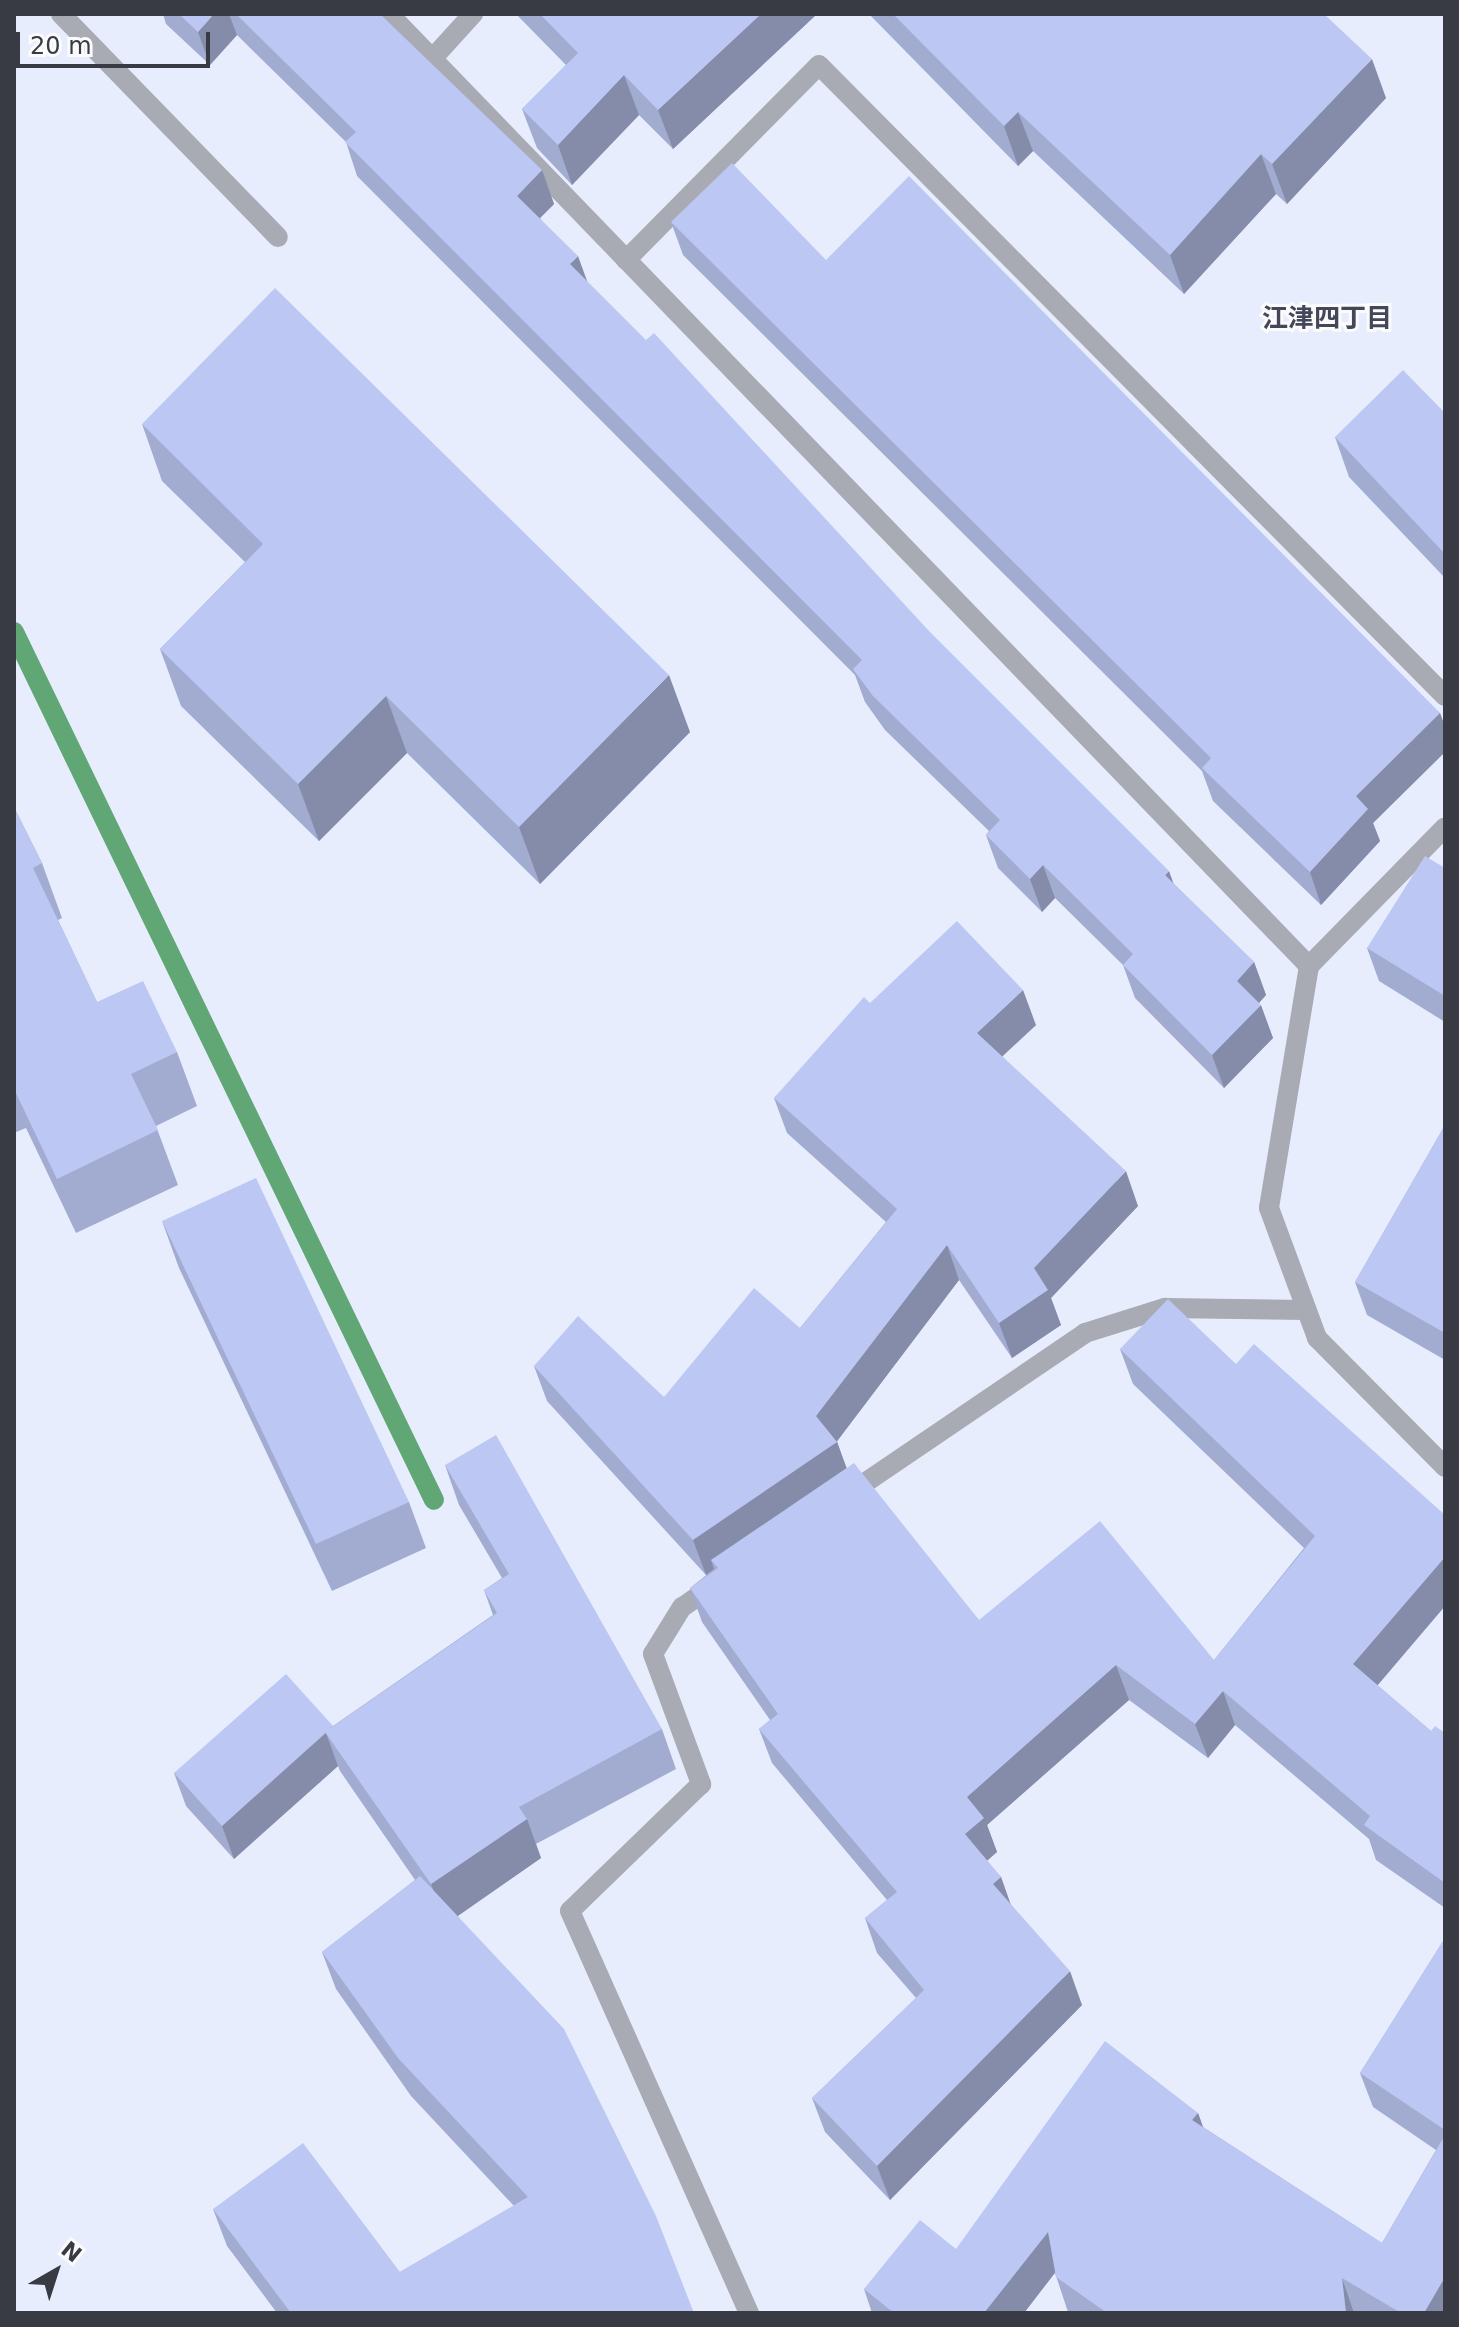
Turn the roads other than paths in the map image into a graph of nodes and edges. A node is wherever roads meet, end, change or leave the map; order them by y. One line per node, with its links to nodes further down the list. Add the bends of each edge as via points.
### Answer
1 (61, 14): 5 (street)
2 (389, 14): 4 (street)
3 (473, 14): 4 (street)
4 (432, 59): 6 (street)
5 (278, 237)
6 (626, 260): 7 (street, via 819,65); 9 (street)
7 (1445, 696)
8 (1444, 831): 9 (street)
9 (1309, 966): 10 (street, via 1269,1208)
10 (1306, 1310): 11 (street, via 1317,1338); 12 (street, via 1165,1308 1085,1333)
11 (1445, 1467)
12 (823, 1511)
13 (733, 1572): 14 (street, via 682,1607 653,1654 701,1784 570,1911)
14 (749, 2313)

